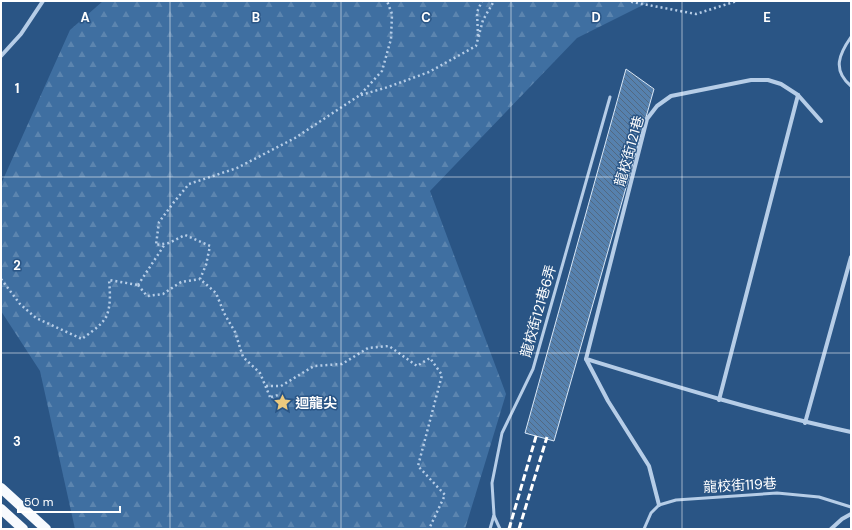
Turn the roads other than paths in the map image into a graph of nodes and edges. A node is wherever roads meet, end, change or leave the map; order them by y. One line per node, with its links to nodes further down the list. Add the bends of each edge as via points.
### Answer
1 (43, 1): 3 (street, via 22,34)
2 (851, 37): 4 (lane, via 842,50 839,63 840,72)
3 (1, 56)
4 (851, 86)
5 (798, 95): 7 (street, 龍校街121巷); 9 (street, 龍校街121巷, via 781,84 768,80 751,80 671,96 657,106 647,119); 10 (street)
6 (610, 97): 18 (lane, 龍校街121巷6弄, via 533,369 502,434 492,483)
7 (821, 121)
8 (851, 258): 11 (street)
9 (586, 359): 10 (street); 14 (street, via 608,401 649,466)
10 (719, 400): 11 (street)
11 (805, 423): 12 (street)
12 (851, 432)
13 (1, 488): 20 (main road)
14 (659, 505): 15 (lane, 龍校街119巷, via 676,500 777,493 819,497); 23 (lane, via 651,513)
15 (851, 507)
16 (1, 509): 19 (main road)
17 (851, 514): 24 (street)
18 (494, 515): 21 (lane, 龍校街121巷6弄); 22 (lane)
19 (23, 529)
20 (46, 529)
21 (490, 529)
22 (500, 529)
23 (644, 529)
24 (831, 529)

